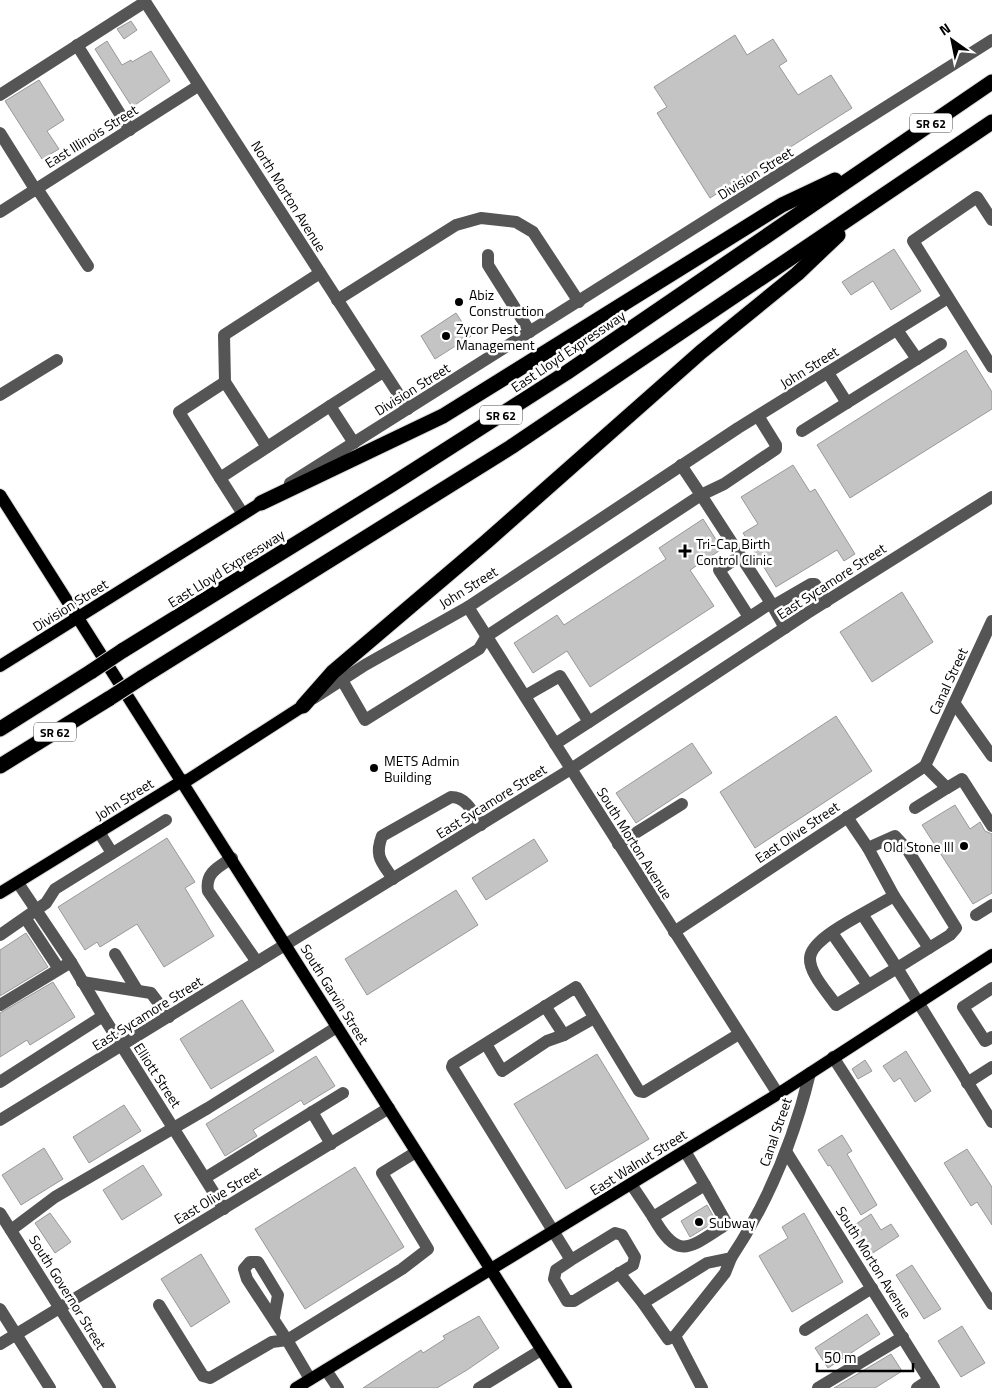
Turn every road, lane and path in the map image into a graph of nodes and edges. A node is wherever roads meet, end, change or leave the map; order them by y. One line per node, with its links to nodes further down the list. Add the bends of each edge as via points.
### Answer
1 (144, 1): 3 (street); 5 (street, North Morton Avenue)
2 (992, 40): 20 (street, Division Street)
3 (77, 46): 6 (street); 8 (street)
4 (992, 82): 10 (highway, East Lloyd Expressway / SR 62)
5 (198, 86): 8 (street, East Illinois Street); 17 (street, North Morton Avenue)
6 (0, 95)
7 (992, 122): 12 (highway, SR 62)
8 (130, 130): 11 (street, East Illinois Street)
9 (0, 133): 11 (street)
10 (870, 164): 43 (highway, via 782,205 443,416); 60 (highway, East Lloyd Expressway / SR 62, bridge, via 566,373)
11 (35, 189): 13 (street, East Illinois Street); 16 (street)
12 (870, 204): 58 (highway, via 797,274 701,352 486,542 332,672); 63 (highway, SR 62, bridge, via 511,447)
13 (0, 212)
14 (992, 220): 18 (street, via 977,197 914,241)
15 (488, 255): 22 (street, via 488,265)
16 (88, 266)
17 (320, 273): 19 (street, North Morton Avenue); 29 (street, via 224,335)
18 (948, 298): 21 (street, John Street); 26 (street)
19 (337, 300): 20 (street, via 456,224 481,218 516,222 533,232); 27 (street, North Morton Avenue)
20 (579, 302): 22 (street, Division Street)
21 (898, 330): 24 (street); 28 (street, John Street)
22 (530, 332): 33 (street, Division Street)
23 (940, 344): 24 (street)
24 (917, 359): 31 (street)
25 (57, 360): 30 (street)
26 (992, 367)
27 (384, 372): 32 (street); 33 (street, North Morton Avenue)
28 (828, 373): 31 (street); 34 (street, John Street)
29 (225, 382): 37 (street); 39 (street, via 179,412)
30 (0, 396)
31 (848, 403): 35 (street)
32 (330, 406): 36 (street); 37 (street)
33 (408, 409): 36 (street, Division Street)
34 (758, 416): 38 (street, John Street); 41 (street, via 776,449)
35 (802, 431)
36 (354, 443): 43 (street, Division Street)
37 (267, 447): 39 (street)
38 (682, 465): 41 (street); 48 (street, John Street)
39 (220, 478): 44 (street)
40 (0, 495): 49 (main road, South Garvin Street)
41 (702, 495): 45 (street); 53 (street)
42 (992, 497): 46 (street, East Sycamore Street)
43 (260, 503): 44 (main road, Division Street)
44 (242, 514): 49 (main road, Division Street)
45 (740, 556): 47 (street); 50 (street, via 719,570)
46 (826, 602): 47 (street, via 815,584 811,584); 52 (street, East Sycamore Street)
47 (772, 605): 50 (street); 52 (street)
48 (468, 607): 53 (street, South Morton Avenue); 55 (street, John Street)
49 (78, 617): 54 (main road, Division Street); 66 (main road, South Garvin Street)
50 (749, 617): 59 (street)
51 (992, 620): 57 (street, Canal Street)
52 (785, 628): 65 (street, East Sycamore Street)
53 (487, 636): 55 (street, via 479,650 365,720); 56 (street, South Morton Avenue)
54 (0, 666)
55 (342, 680): 58 (street, John Street)
56 (525, 696): 59 (street, via 560,676); 61 (street, South Morton Avenue)
57 (955, 704): 62 (street); 64 (street, Canal Street)
58 (303, 706): 66 (main road, John Street)
59 (590, 722): 61 (street)
60 (0, 729)
61 (555, 744): 65 (street, South Morton Avenue)
62 (992, 756)
63 (0, 766)
64 (925, 766): 67 (street); 71 (street, East Olive Street)
65 (571, 769): 73 (street, East Sycamore Street); 76 (street, South Morton Avenue)
66 (182, 781): 75 (main road, John Street); 79 (main road, South Garvin Street)
67 (947, 788): 69 (street); 70 (street, via 962,779)
68 (682, 804): 76 (street)
69 (915, 808)
70 (988, 810): 74 (street)
71 (847, 818): 77 (street); 88 (street, East Olive Street)
72 (166, 820): 78 (street)
73 (482, 825): 80 (street, East Sycamore Street); 80 (street, via 466,803 451,797 382,836 377,848 378,856)
74 (992, 826)
75 (99, 832): 78 (street); 81 (main road, John Street)
76 (618, 844): 88 (street, South Morton Avenue)
77 (868, 848): 83 (street); 92 (street, via 895,836 907,849 956,928)
78 (112, 853): 86 (street, via 55,889 46,904)
79 (232, 858): 91 (main road, South Garvin Street); 96 (street, via 212,871 207,882 208,891)
80 (394, 879): 91 (street, East Sycamore Street)
81 (18, 883): 82 (main road, John Street); 86 (street, Elliott Street)
82 (0, 893)
83 (894, 896): 85 (street); 92 (street)
84 (992, 905): 87 (street)
85 (862, 914): 89 (street); 97 (street)
86 (31, 915): 90 (street); 95 (street, Elliott Street); 98 (street)
87 (976, 915)
88 (674, 932): 110 (street, South Morton Avenue)
89 (832, 933): 100 (street); 100 (street, via 813,948 810,958 836,1005)
90 (0, 935)
91 (286, 945): 96 (street, East Sycamore Street); 109 (main road, South Garvin Street)
92 (929, 948): 97 (street)
93 (115, 954): 102 (street)
94 (992, 955): 103 (main road, East Walnut Street)
95 (71, 962): 98 (street); 99 (street, Elliott Street)
96 (257, 962): 107 (street, East Sycamore Street)
97 (897, 968): 100 (street); 103 (street)
98 (59, 969): 104 (street)
99 (82, 982): 102 (street); 106 (street, Elliott Street)
100 (868, 985)
101 (992, 988): 112 (street, via 963,1007 985,1041)
102 (137, 990): 107 (street, via 151,993)
103 (917, 1003): 115 (main road, East Walnut Street); 119 (street)
104 (0, 1005)
105 (545, 1006): 108 (street, via 576,987); 111 (street); 113 (street)
106 (102, 1016): 114 (street, Elliott Street); 118 (street)
107 (169, 1017): 114 (street, East Sycamore Street)
108 (594, 1018): 110 (street, via 639,1090 644,1092); 111 (street)
109 (337, 1026): 122 (main road, South Garvin Street); 126 (street)
110 (739, 1034): 121 (street, South Morton Avenue)
111 (564, 1035): 113 (street, via 547,1041 502,1071)
112 (992, 1036)
113 (486, 1044): 139 (street, via 452,1067)
114 (121, 1046): 124 (street, East Sycamore Street); 126 (street, Elliott Street)
115 (833, 1057): 117 (main road, East Walnut Street); 147 (street)
116 (992, 1068): 119 (street)
117 (810, 1073): 121 (main road, East Walnut Street); 130 (street, Canal Street)
118 (0, 1082)
119 (967, 1083): 125 (street)
120 (343, 1094): 123 (street)
121 (778, 1094): 128 (main road, East Walnut Street)
122 (389, 1108): 127 (street, East Olive Street); 129 (main road, South Garvin Street)
123 (312, 1112): 127 (street); 131 (street)
124 (0, 1120)
125 (992, 1122)
126 (174, 1128): 131 (street, Elliott Street); 138 (street, via 55,1197)
127 (331, 1144): 134 (street, East Olive Street)
128 (685, 1151): 132 (main road, East Walnut Street); 133 (street)
129 (416, 1152): 143 (main road, South Garvin Street); 156 (street, via 382,1173 428,1249 402,1269)
130 (787, 1153): 140 (street, Canal Street); 145 (street, South Morton Avenue)
131 (205, 1178): 134 (street, Elliott Street)
132 (631, 1184): 136 (street); 139 (main road, East Walnut Street)
133 (705, 1185): 136 (street); 137 (street)
134 (224, 1209): 149 (street, East Olive Street)
135 (0, 1213): 138 (street, South Governor Street)
136 (653, 1217): 137 (street, via 662,1234 676,1246 692,1245)
137 (727, 1224): 140 (street)
138 (10, 1230): 149 (street, South Governor Street)
139 (554, 1232): 142 (street); 143 (main road, East Walnut Street)
140 (744, 1239): 141 (street, Canal Street)
141 (731, 1258): 146 (street, via 707,1263); 154 (street, Canal Street, via 725,1273)
142 (571, 1260): 144 (street, via 615,1233 622,1235 636,1257 633,1265); 144 (street, via 556,1270 554,1278 567,1301 574,1301)
143 (491, 1270): 158 (main road, South Garvin Street); 159 (main road, East Walnut Street)
144 (619, 1273): 146 (street)
145 (872, 1288): 152 (street); 155 (street, South Morton Avenue)
146 (643, 1303): 154 (street, via 668,1339)
147 (992, 1304)
148 (159, 1305): 156 (street, via 202,1376 210,1378 272,1342)
149 (60, 1307): 153 (street, East Olive Street); 163 (street, South Governor Street)
150 (0, 1309): 153 (street)
151 (274, 1317): 156 (street)
152 (805, 1330)
153 (16, 1334): 157 (street, East Olive Street); 162 (street)
154 (675, 1336): 168 (street)
155 (903, 1338): 161 (street, South Morton Avenue); 169 (street)
156 (287, 1340): 160 (street)
157 (0, 1344)
158 (541, 1350): 166 (street); 167 (main road, South Garvin Street)
159 (326, 1370): 160 (main road, East Walnut Street); 165 (street)
160 (310, 1379): 164 (main road, East Walnut Street)
161 (932, 1384): 170 (street)
162 (50, 1388)
163 (110, 1388)
164 (296, 1388)
165 (338, 1388)
166 (478, 1388)
167 (566, 1388)
168 (702, 1388)
169 (818, 1388)
170 (917, 1388)

